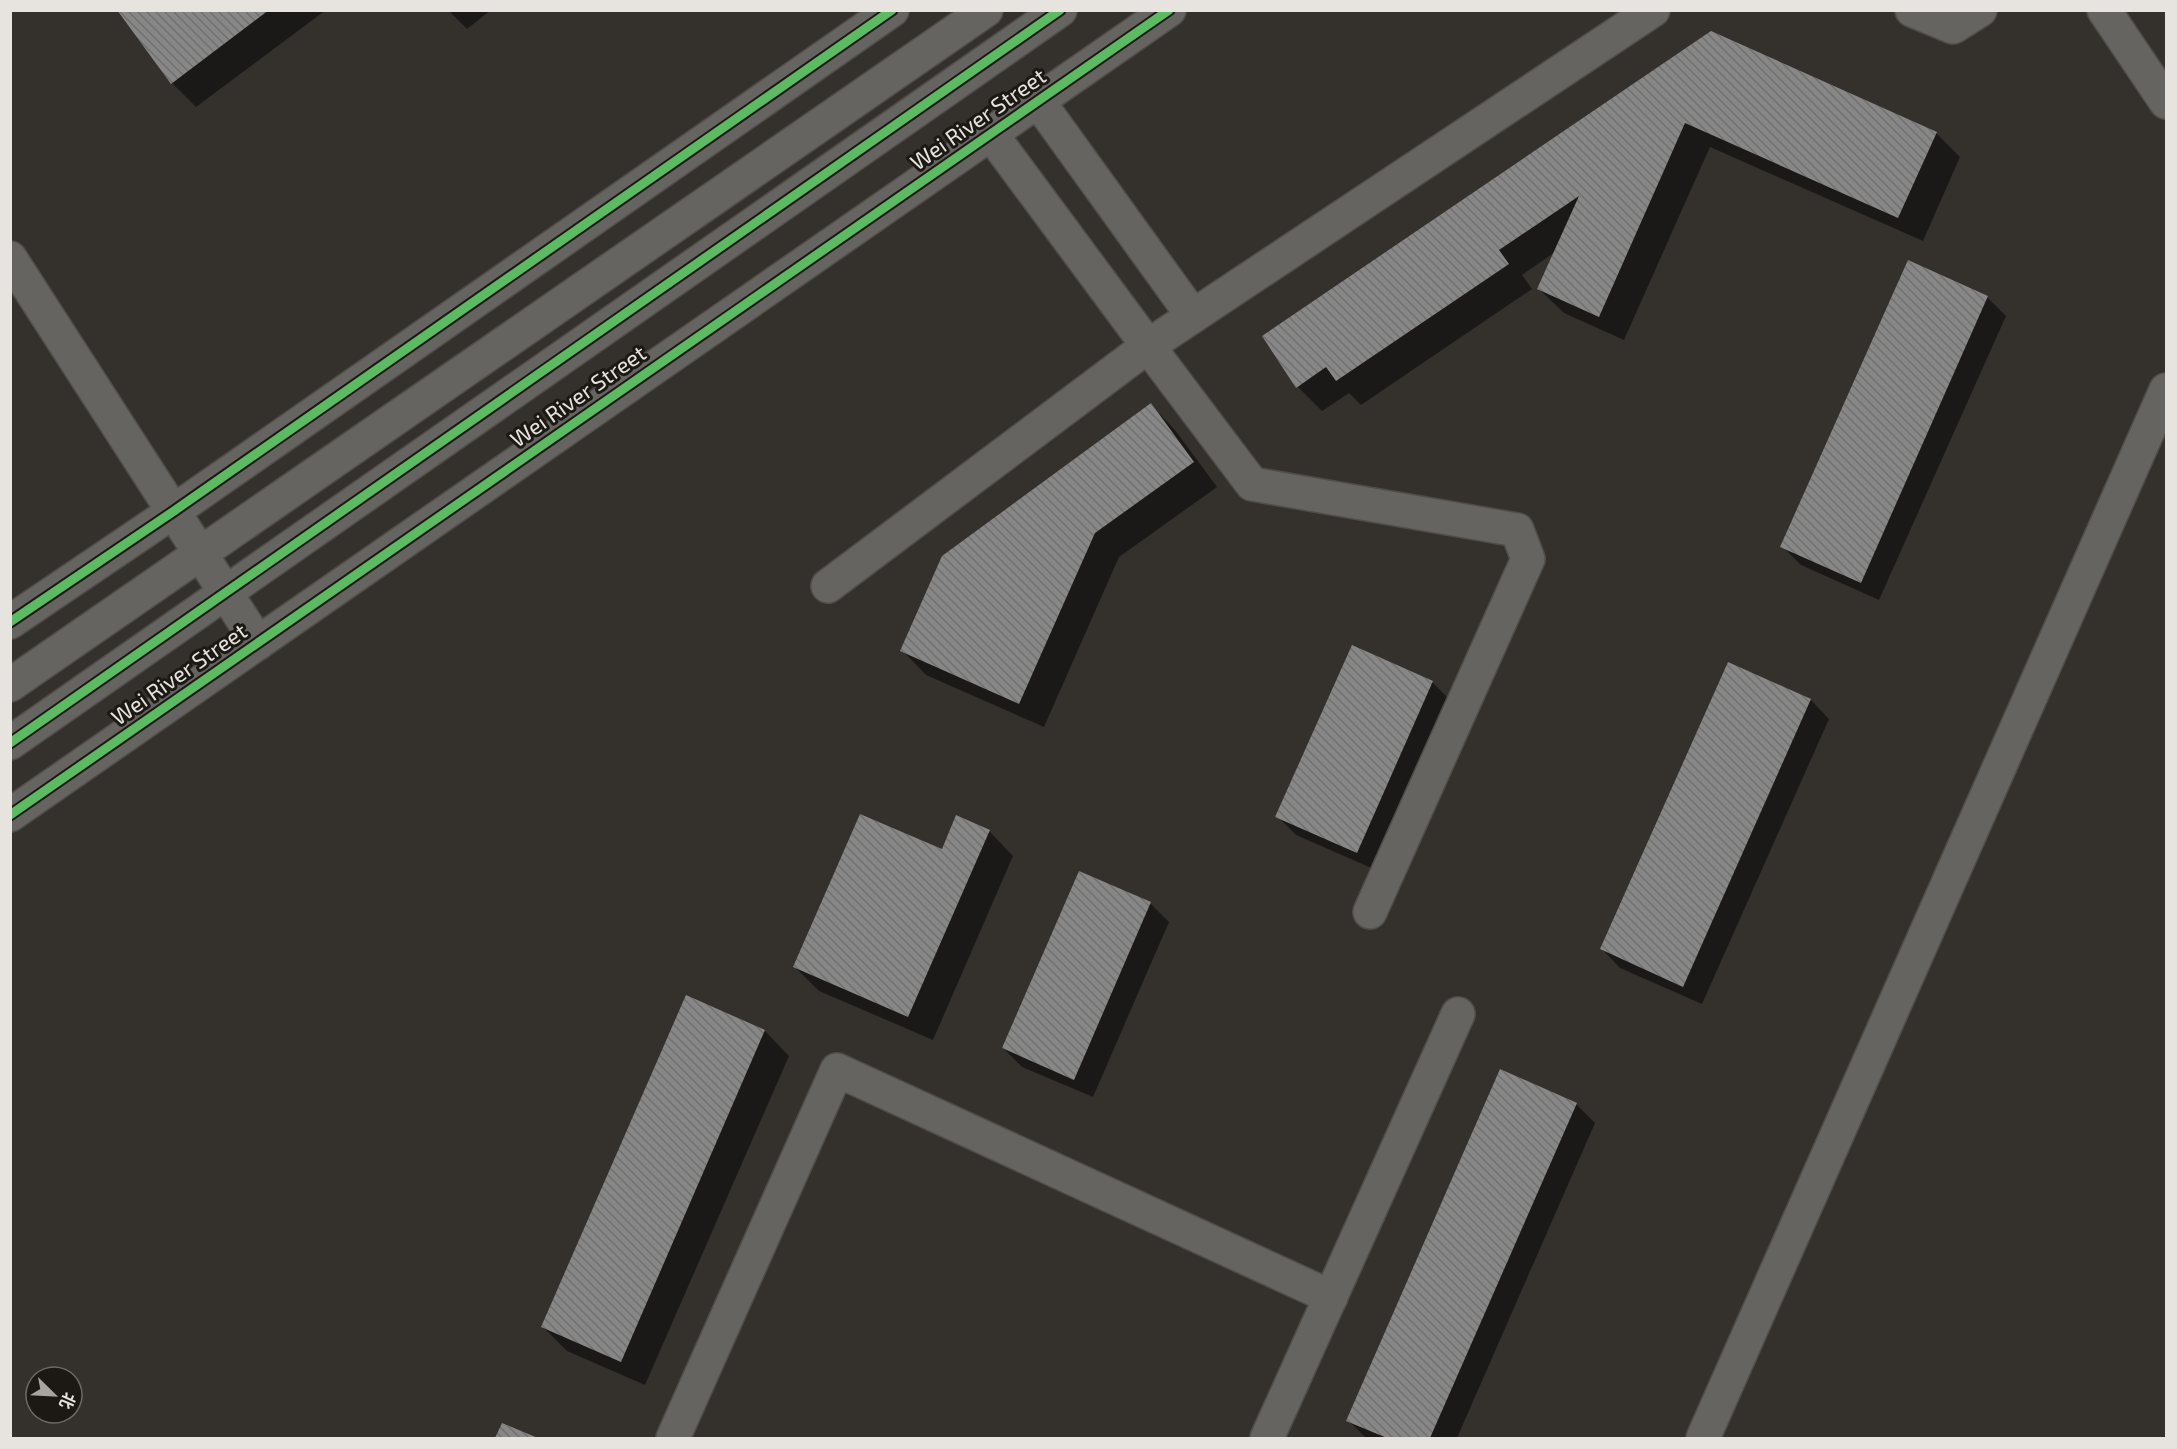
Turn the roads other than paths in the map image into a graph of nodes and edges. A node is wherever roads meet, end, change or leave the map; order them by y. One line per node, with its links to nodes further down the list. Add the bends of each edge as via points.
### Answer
1 (892, 10): 16 (street)
2 (986, 10): 17 (street)
3 (1060, 10): 19 (street, Wei River Street)
4 (1169, 10): 9 (street, Wei River Street)
5 (1653, 10): 13 (street)
6 (1912, 10): 7 (street, via 1953,27)
7 (1980, 10)
8 (2104, 10): 10 (street)
9 (1038, 101): 11 (street, Wei River Street); 13 (street)
10 (2166, 102)
11 (991, 134): 14 (street); 21 (street, Wei River Street)
12 (10, 258): 16 (street)
13 (1193, 316): 14 (street)
14 (1148, 346): 18 (street); 25 (street, via 1252,484 1517,530 1528,560)
15 (2166, 390): 30 (street)
16 (174, 511): 17 (street); 20 (street)
17 (201, 554): 19 (street); 22 (street)
18 (828, 586)
19 (225, 591): 21 (street); 23 (street, Wei River Street)
20 (10, 622)
21 (258, 643): 24 (street, Wei River Street)
22 (10, 685)
23 (10, 743)
24 (10, 815)
25 (1370, 912)
26 (1458, 1014): 27 (street)
27 (1331, 1297): 28 (street, via 837,1070); 29 (street)
28 (673, 1438)
29 (1267, 1438)
30 (1703, 1438)

